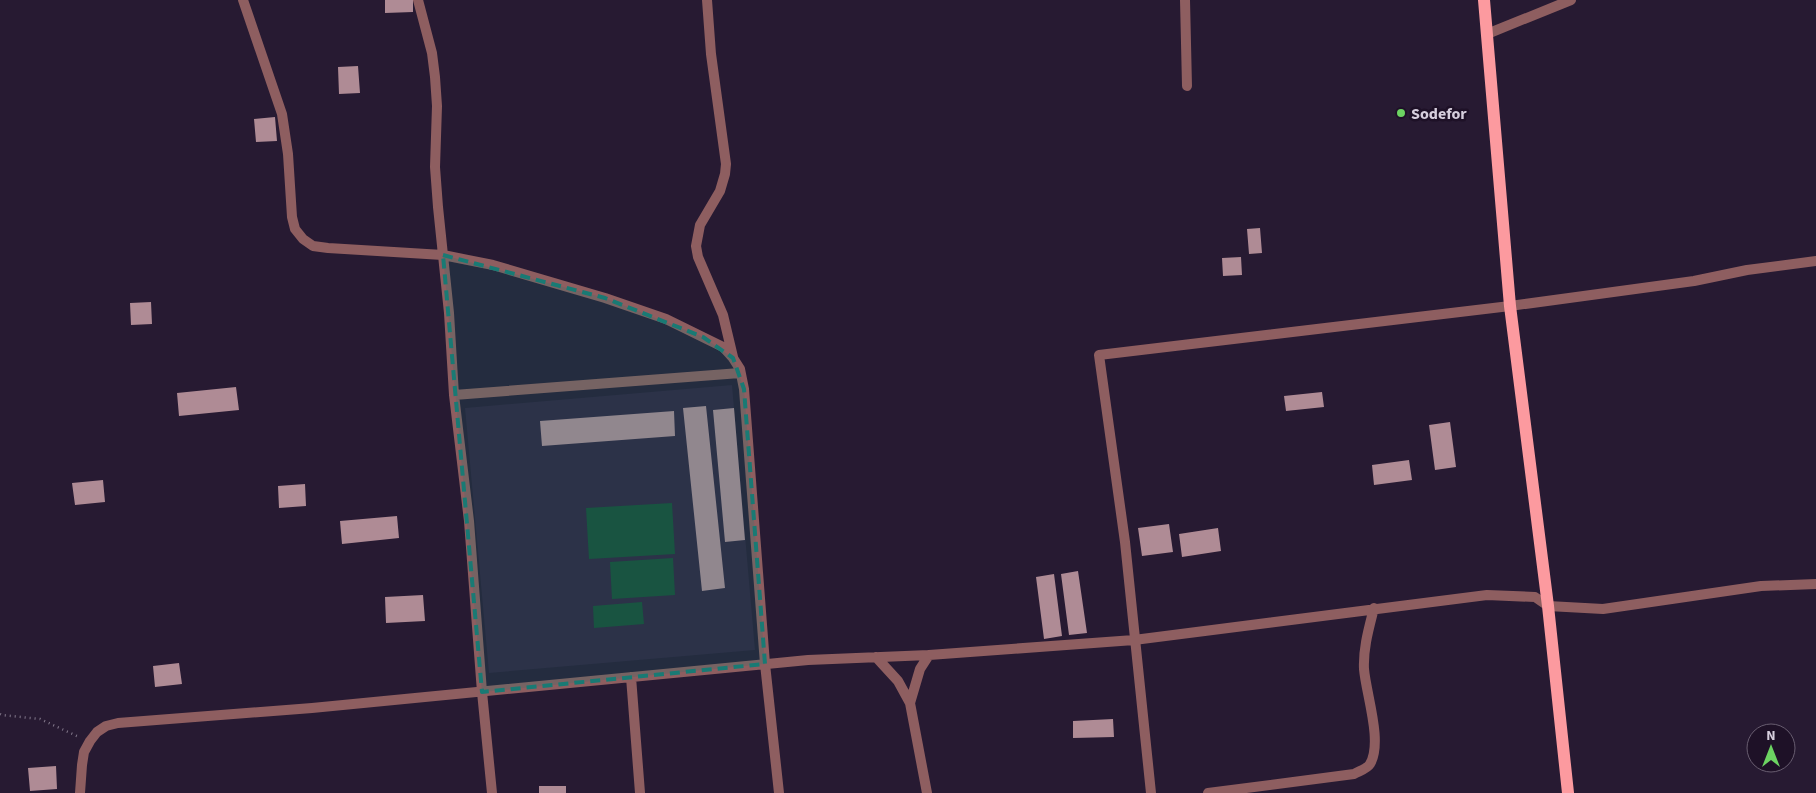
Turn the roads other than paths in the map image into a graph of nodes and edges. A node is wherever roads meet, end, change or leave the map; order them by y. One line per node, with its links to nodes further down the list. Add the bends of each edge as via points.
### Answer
1 (243, 0): 9 (street, via 282,114 295,229 313,246)
2 (418, 0): 9 (street, via 435,77 435,166)
3 (707, 0): 12 (street, via 726,164 720,191 700,225 696,246 723,315)
4 (1185, 0): 8 (street)
5 (1484, 0): 7 (main road)
6 (1571, 0): 7 (street)
7 (1487, 34): 11 (main road)
8 (1187, 86)
9 (443, 255): 12 (street, via 552,282 666,319 723,347); 14 (street)
10 (1816, 262): 11 (street)
11 (1510, 306): 16 (main road); 18 (street, via 1099,356 1126,542)
12 (733, 358): 13 (street)
13 (740, 373): 14 (street); 21 (street, via 748,434)
14 (454, 395): 23 (street, via 469,521)
15 (1816, 584): 16 (street, via 1761,586 1603,609)
16 (1548, 606): 17 (street, via 1535,598 1488,594); 32 (main road)
17 (1374, 608): 18 (street); 31 (street, via 1364,656 1375,740 1369,766 1354,774)
18 (1134, 640): 19 (street); 30 (street)
19 (929, 655): 20 (street); 24 (street, via 920,669)
20 (876, 657): 21 (street); 24 (street, via 898,681)
21 (766, 664): 22 (street); 28 (street)
22 (631, 677): 23 (street); 27 (street)
23 (482, 692): 25 (street, via 106,726 97,732 84,752); 26 (street)
24 (910, 703): 29 (street)
25 (80, 793)
26 (492, 793)
27 (640, 793)
28 (779, 793)
29 (927, 793)
30 (1151, 793)
31 (1208, 793)
32 (1568, 793)

